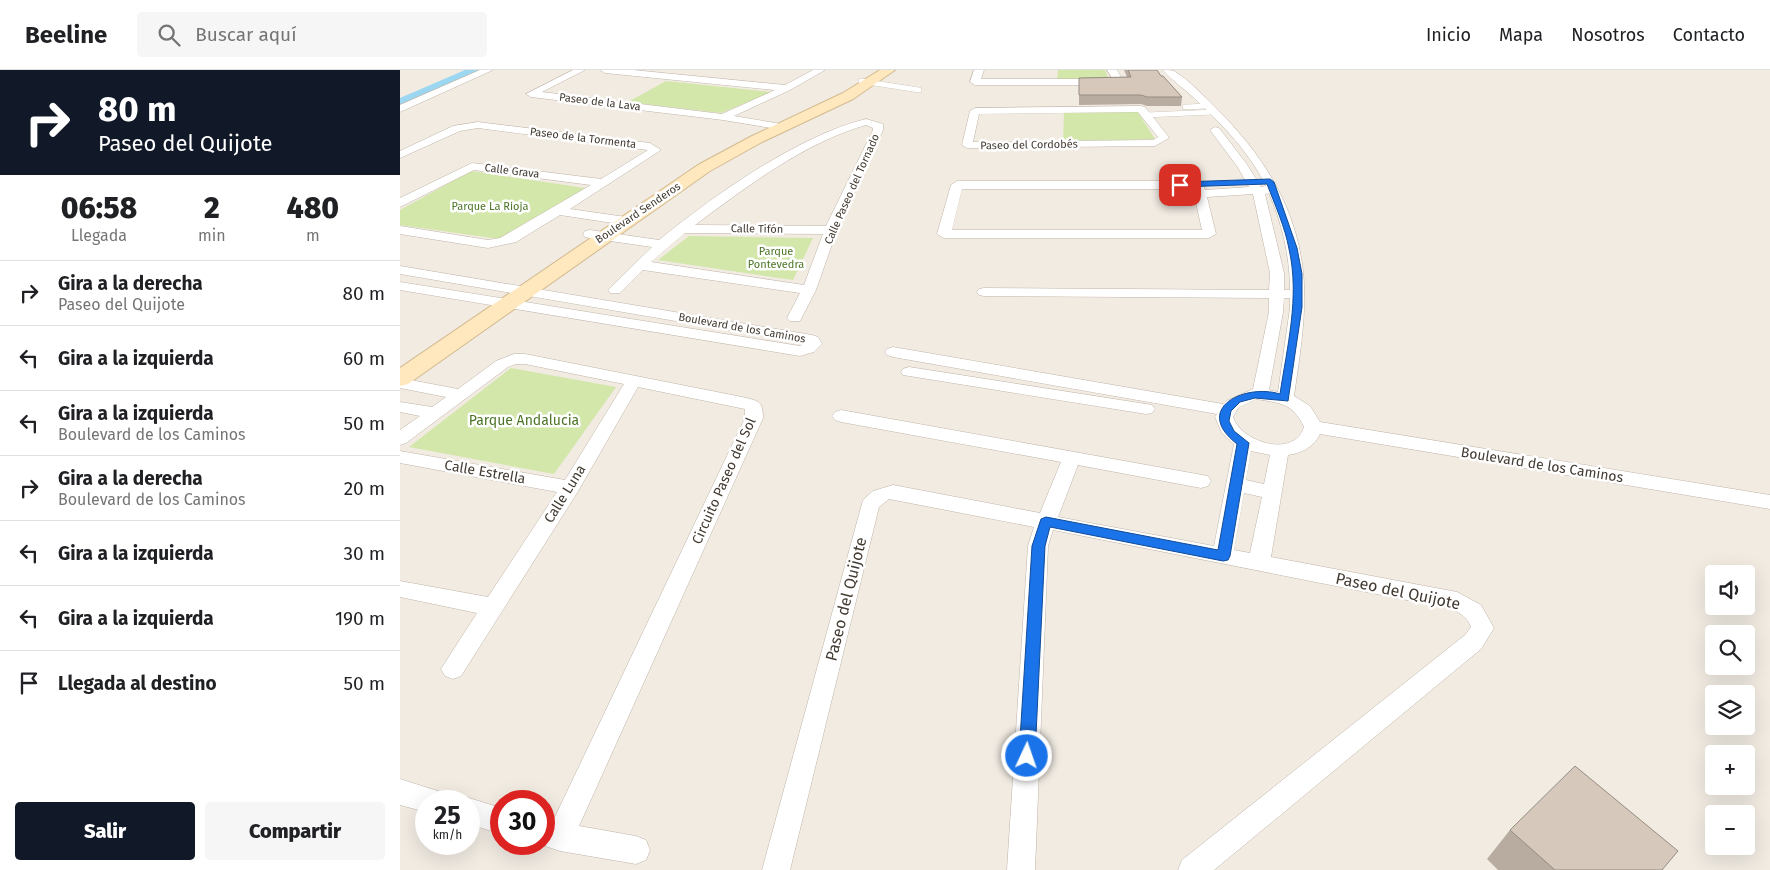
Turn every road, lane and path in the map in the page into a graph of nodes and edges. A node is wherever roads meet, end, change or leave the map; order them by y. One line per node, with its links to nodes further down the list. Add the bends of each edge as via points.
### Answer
1 (488, 70): 15 (street)
2 (580, 70): 19 (street, Paseo de la Lava, via 531,94)
3 (604, 70): 13 (street)
4 (820, 70): 13 (street, Paseo de la Lava)
5 (889, 70): 11 (main road, Boulevard Senderos)
6 (979, 70): 12 (street, via 975,82)
7 (1049, 70): 12 (street)
8 (1112, 70): 12 (street, via 1120,82)
9 (1154, 70): 16 (street)
10 (1168, 70): 16 (street)
11 (870, 78): 14 (lane); 20 (main road, Boulevard Senderos, via 848,96)
12 (1049, 82)
13 (787, 88): 17 (street, Paseo de la Lava)
14 (920, 90)
15 (400, 109)
16 (1203, 110): 18 (lane); 18 (lane); 23 (street, via 1246,147); 24 (street)
17 (735, 112): 19 (street, Paseo de la Lava); 20 (street)
18 (1144, 112): 18 (street, Paseo del Cordobés, via 975,110 967,146 1155,144 1164,138)
19 (723, 117): 20 (street, Paseo de la Lava)
20 (781, 124): 28 (main road, Boulevard Senderos)
21 (400, 155): 22 (street, Paseo de la Tormenta, via 458,128 478,125 650,146 655,150)
22 (603, 183): 26 (street, Calle Grava, via 472,166); 27 (street, Paseo de la Tormenta)
23 (1272, 185): 24 (street); 39 (street, via 1293,248)
24 (1254, 186): 25 (street); 38 (street, via 1264,210 1273,250)
25 (1199, 189): 25 (street, via 957,185 944,234 1209,234)
26 (400, 203)
27 (561, 209): 28 (street); 29 (street, Paseo de la Tormenta, via 502,242 488,244)
28 (613, 224): 31 (street); 40 (main road, Boulevard Senderos)
29 (400, 230)
30 (831, 230): 31 (street, Calle Tifón); 31 (street, Calle Paseo del Tornado, via 878,130 879,126 874,122 852,124 786,157); 36 (street, Calle Paseo del Tornado)
31 (672, 237): 32 (street, Calle Paseo del Tornado)
32 (640, 265): 35 (street, Calle Paseo del Tornado); 36 (street)
33 (400, 270): 40 (street, Boulevard de los Caminos)
34 (400, 286): 40 (street, Boulevard de los Caminos)
35 (615, 290)
36 (809, 290): 41 (street)
37 (984, 292): 38 (street)
38 (1278, 294): 39 (street); 49 (street)
39 (1297, 294): 50 (street)
40 (509, 295): 40 (street, Boulevard de los Caminos, via 800,351 808,350 814,344 812,340); 43 (main road, Boulevard Senderos); 45 (main road, Boulevard Senderos)
41 (795, 318)
42 (893, 352): 54 (street)
43 (400, 362)
44 (909, 372): 54 (street)
45 (400, 379)
46 (634, 380): 48 (street, Circuito Paseo del Sol, via 514,359); 63 (street, Calle Luna); 74 (street, Circuito Paseo del Sol, via 742,402 754,406 754,418)
47 (400, 383): 48 (street)
48 (459, 394): 52 (street, Circuito Paseo del Sol)
49 (1260, 395): 50 (street); 54 (street, via 1237,400)
50 (1285, 399): 55 (street, via 1308,414)
51 (400, 408): 52 (street)
52 (433, 413): 56 (street, Circuito Paseo del Sol)
53 (841, 416): 60 (street)
54 (1225, 416): 57 (street, via 1230,433)
55 (1313, 427): 58 (street, via 1309,438 1297,446); 65 (street, Boulevard de los Caminos)
56 (400, 439)
57 (1243, 443): 58 (street, via 1261,449); 62 (street)
58 (1280, 450): 64 (street)
59 (400, 457): 63 (street, Calle Estrella)
60 (1072, 458): 61 (street); 66 (street)
61 (1201, 481)
62 (1236, 485): 64 (street); 67 (street)
63 (570, 488): 70 (street, Calle Luna)
64 (1272, 492): 68 (street)
65 (1770, 502)
66 (1046, 522): 67 (street, Paseo del Quijote); 77 (street, Paseo del Quijote, via 893,492 877,496 870,505); 78 (street, via 1038,546)
67 (1223, 556): 68 (street, Paseo del Quijote)
68 (1259, 563): 79 (street, Paseo del Quijote, via 1457,601 1480,616 1483,628 1473,642)
69 (400, 589): 70 (street)
70 (493, 607): 71 (street, Calle Luna)
71 (453, 668)
72 (400, 792): 73 (street)
73 (415, 796)
74 (555, 829)
75 (555, 836): 76 (street, Circuito Paseo del Sol)
76 (636, 850)
77 (776, 870)
78 (1021, 870)
79 (1192, 870)

